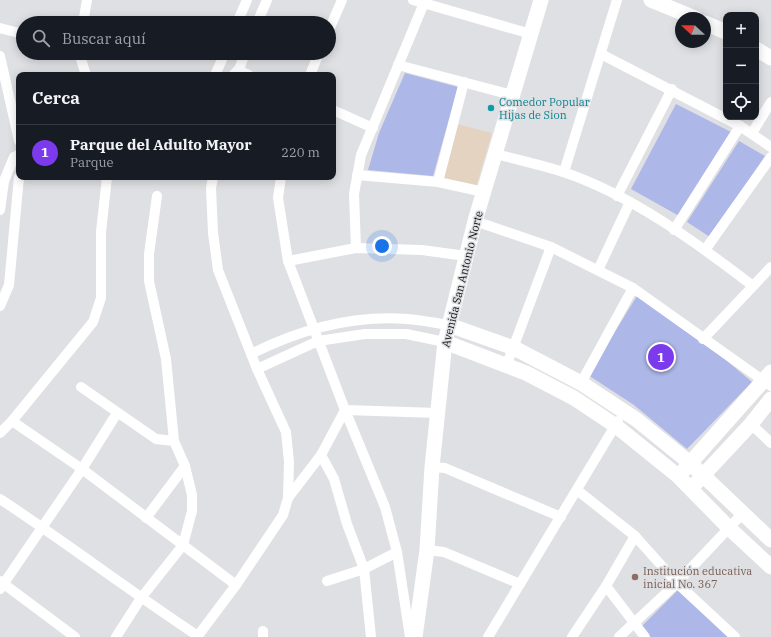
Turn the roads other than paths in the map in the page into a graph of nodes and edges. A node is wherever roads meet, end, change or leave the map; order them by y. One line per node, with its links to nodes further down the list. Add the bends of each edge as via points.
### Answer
1 (87, 0): 11 (street)
2 (247, 0): 12 (street)
3 (267, 0): 13 (street)
4 (342, 0): 14 (street)
5 (413, 0): 9 (street)
6 (541, 0): 19 (street, Avenida San Antonio Norte)
7 (617, 0): 21 (street)
8 (651, 0): 10 (street)
9 (424, 3): 19 (street); 28 (street)
10 (680, 12)
11 (84, 16)
12 (240, 16)
13 (260, 16)
14 (335, 16)
15 (711, 25): 17 (street)
16 (0, 28): 18 (street)
17 (723, 31)
18 (16, 32)
19 (531, 34): 35 (street, Avenida San Antonio Norte)
20 (759, 51): 23 (street)
21 (601, 54): 34 (street); 46 (street)
22 (0, 56): 39 (street)
23 (771, 58)
24 (81, 60): 29 (street)
25 (222, 60): 30 (street)
26 (242, 60): 31 (street)
27 (316, 60): 32 (street)
28 (398, 65): 33 (street); 40 (street)
29 (85, 72)
30 (216, 72)
31 (236, 72)
32 (311, 72)
33 (464, 82): 35 (street); 52 (street)
34 (672, 89): 38 (street); 55 (street)
35 (512, 95): 43 (street, Avenida San Antonio Norte)
36 (771, 102): 41 (street)
37 (336, 111): 40 (street)
38 (740, 126): 41 (street); 59 (street)
39 (16, 128)
40 (372, 128): 47 (street, via 361,155)
41 (752, 133): 42 (street)
42 (771, 147)
43 (496, 154): 46 (street); 53 (street, Avenida San Antonio Norte)
44 (16, 156): 57 (street, via 4,181)
45 (771, 157): 62 (street)
46 (564, 172): 55 (street)
47 (357, 175): 52 (street); 61 (street, via 354,194)
48 (20, 180): 69 (street, via 9,285)
49 (107, 180): 87 (street, via 102,232 101,298 92,322)
50 (212, 180): 76 (street, via 213,234 218,270)
51 (280, 180): 64 (street, via 278,198)
52 (438, 182): 53 (street)
53 (484, 192): 58 (street, Avenida San Antonio Norte)
54 (157, 196): 91 (street, via 149,254 149,281 166,359)
55 (617, 196): 56 (street)
56 (630, 202): 59 (street); 66 (street)
57 (0, 210)
58 (475, 220): 60 (street); 63 (street, Avenida San Antonio Norte)
59 (674, 230): 62 (street)
60 (551, 247): 66 (street); 75 (street)
61 (356, 248): 63 (street, via 422,250); 64 (street)
62 (705, 250): 67 (street)
63 (466, 256): 70 (street, Avenida San Antonio Norte)
64 (288, 261): 71 (street)
65 (771, 267): 67 (street)
66 (598, 270): 68 (street)
67 (753, 286): 72 (street)
68 (633, 288): 72 (street); 80 (street)
69 (0, 306)
70 (449, 325): 71 (street, via 406,319 362,320); 74 (street, Avenida San Antonio Norte); 75 (street)
71 (313, 329): 73 (street); 76 (street, via 280,340)
72 (703, 339): 79 (street)
73 (318, 341): 74 (street, via 364,334 406,334); 78 (street); 83 (street)
74 (445, 342): 77 (street); 86 (street, Avenida San Antonio Norte)
75 (514, 348): 77 (street); 80 (street)
76 (251, 354): 78 (street)
77 (507, 364): 89 (street, via 574,398)
78 (257, 369): 102 (street, via 286,432 289,462)
79 (768, 379): 94 (street)
80 (581, 383): 84 (street)
81 (81, 387): 85 (street)
82 (771, 399): 88 (street)
83 (345, 410): 86 (street); 93 (street); 113 (street, via 385,507)
84 (624, 411): 89 (street); 94 (street)
85 (117, 413): 91 (street, via 156,439); 97 (street)
86 (438, 413): 96 (street, Avenida San Antonio Norte)
87 (12, 421): 90 (street); 97 (street)
88 (751, 424): 92 (street); 98 (street)
89 (616, 426): 99 (street); 101 (street)
90 (0, 433)
91 (174, 441): 95 (street)
92 (771, 443)
93 (321, 455): 102 (street); 115 (street, via 334,479)
94 (690, 463): 98 (street); 99 (street)
95 (185, 466): 106 (street); 111 (street, via 192,495 192,511)
96 (432, 467): 105 (street, via 445,468); 112 (street, Avenida San Antonio Norte)
97 (82, 469): 106 (street); 107 (street)
98 (703, 475): 100 (street); 104 (street)
99 (678, 476): 100 (street)
100 (691, 488): 108 (street)
101 (577, 490): 105 (street); 109 (street)
102 (288, 498): 120 (street, via 283,515)
103 (0, 499): 107 (street)
104 (743, 513): 108 (street); 110 (street)
105 (561, 517): 119 (street)
106 (146, 518): 111 (street)
107 (42, 526): 118 (street); 122 (street)
108 (730, 529): 114 (street); 117 (street)
109 (635, 536): 117 (street); 121 (street)
110 (771, 540)
111 (184, 545): 120 (street); 122 (street)
112 (427, 550): 119 (street, via 444,552); 129 (street, Avenida San Antonio Norte)
113 (397, 552): 115 (street); 128 (street)
114 (771, 567)
115 (364, 569): 116 (street); 127 (street)
116 (327, 581)
117 (677, 583): 123 (street); 134 (street)
118 (1, 584): 125 (street)
119 (520, 584): 130 (street)
120 (236, 585): 124 (street)
121 (606, 586): 123 (street); 131 (street)
122 (141, 598): 124 (street); 126 (street)
123 (635, 624): 132 (street); 133 (street)
124 (198, 636)
125 (75, 637)
126 (116, 637)
127 (371, 637)
128 (410, 637)
129 (415, 637)
130 (488, 637)
131 (572, 637)
132 (619, 637)
133 (644, 637)
134 (735, 637)

